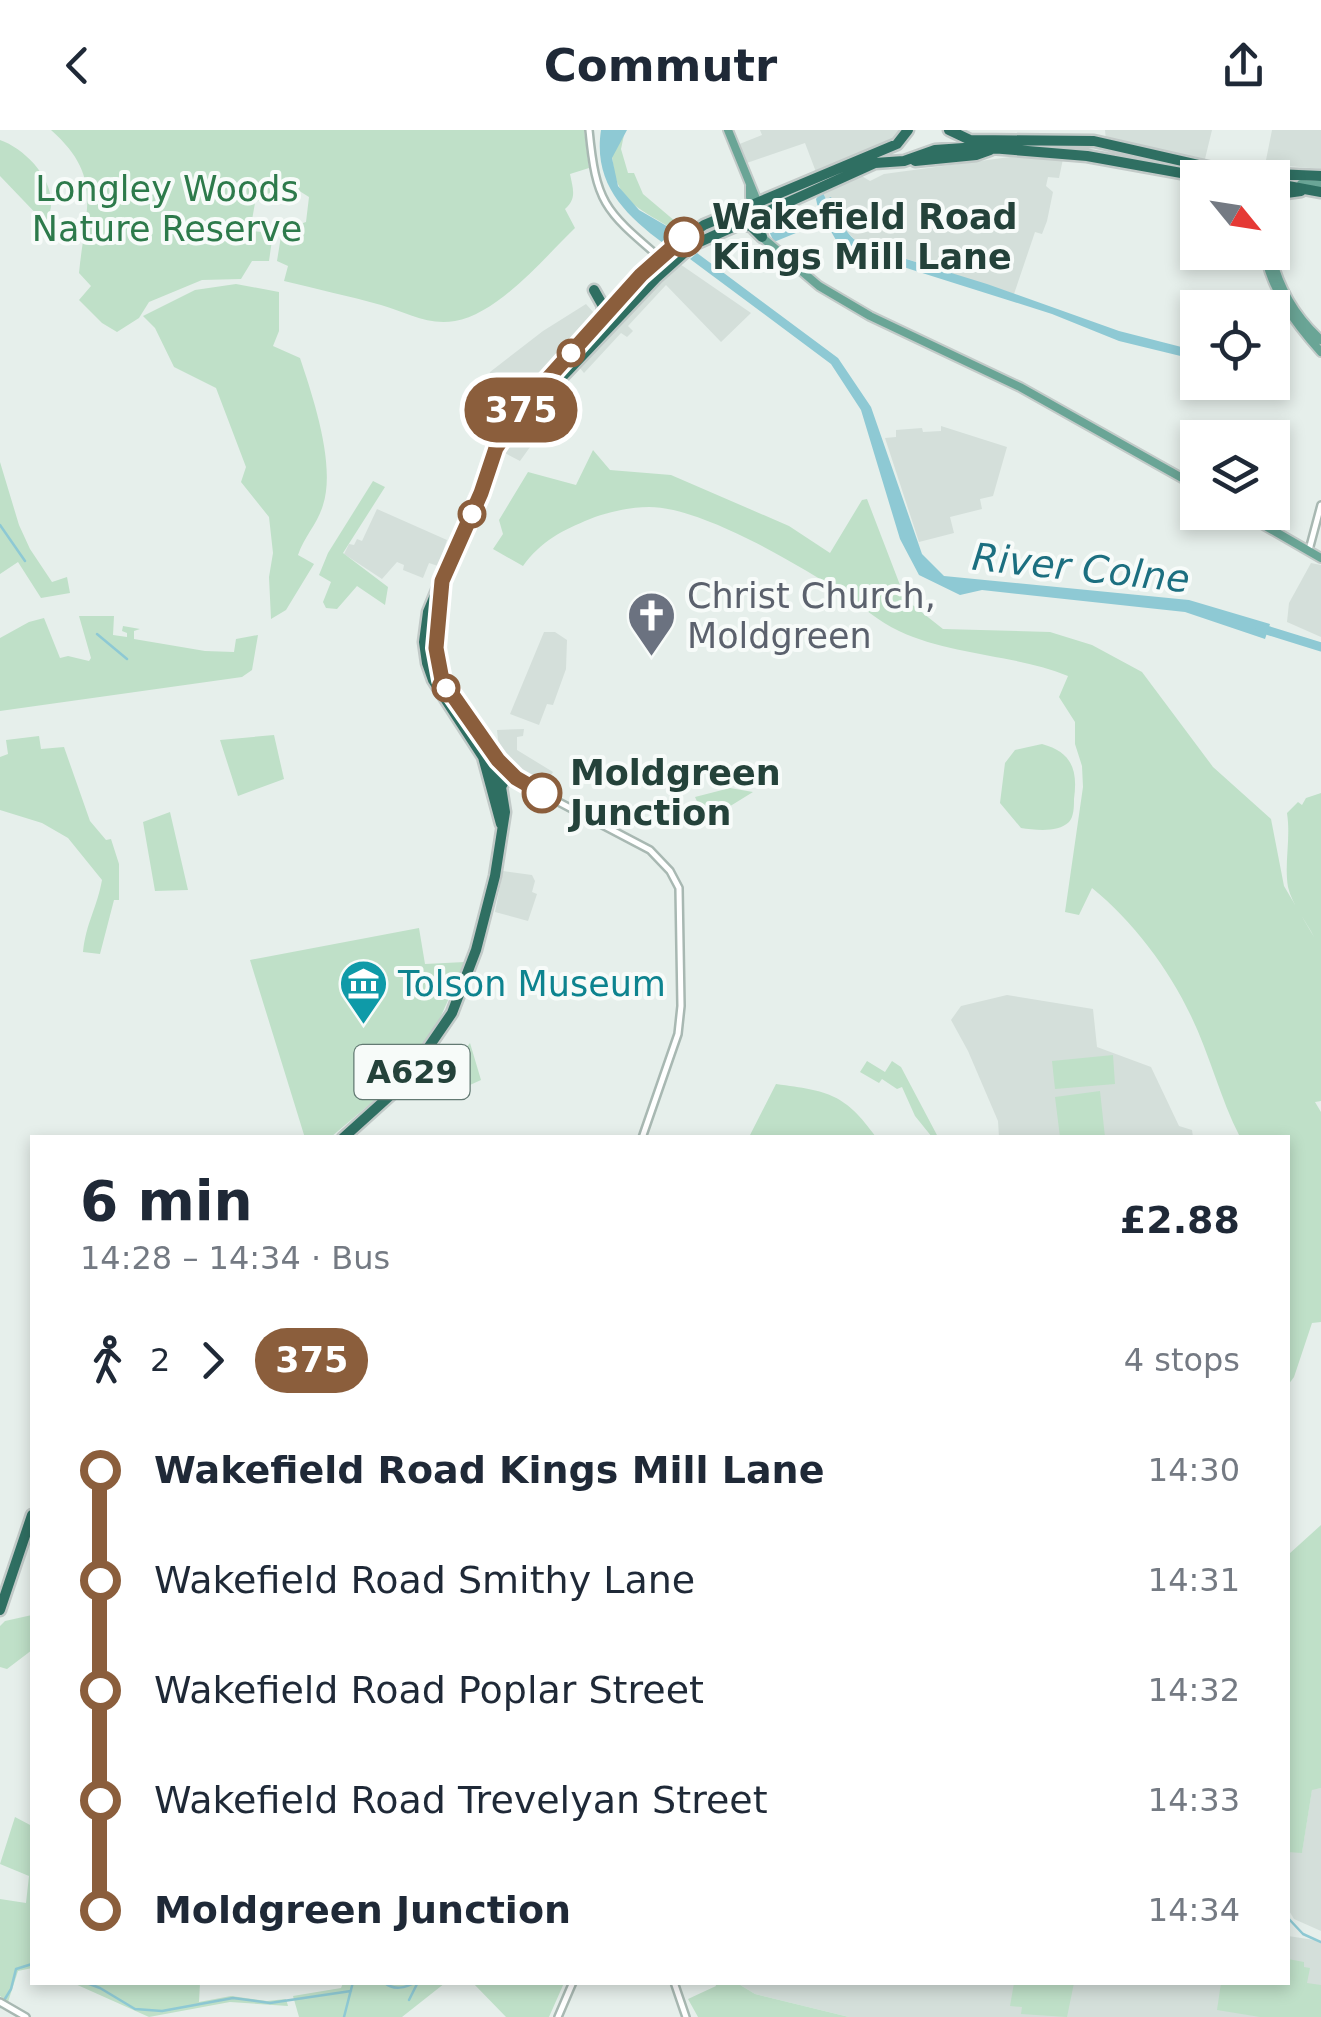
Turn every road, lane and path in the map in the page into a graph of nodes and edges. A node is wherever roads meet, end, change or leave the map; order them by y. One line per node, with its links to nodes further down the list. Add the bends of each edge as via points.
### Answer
1 (589, 130): 24 (street, via 593,172 607,210)
2 (728, 130): 20 (main road)
3 (908, 130): 7 (highway, via 913,146); 20 (highway, A629, via 897,144)
4 (947, 130): 5 (highway, via 970,140); 7 (highway)
5 (1098, 144): 8 (highway); 10 (highway); 11 (highway)
6 (990, 150): 7 (highway); 8 (highway); 9 (highway)
7 (932, 151): 9 (highway, A629)
8 (1087, 156): 11 (highway)
9 (904, 161): 20 (highway, A629, via 859,169)
10 (1180, 162)
11 (1135, 163): 12 (highway)
12 (1180, 172)
13 (1290, 176): 14 (highway)
14 (1321, 176)
15 (1290, 184): 17 (main road)
16 (1290, 184): 18 (highway)
17 (1321, 189): 18 (highway)
18 (1307, 190): 19 (highway)
19 (1290, 192)
20 (756, 208): 21 (highway, A629); 22 (main road); 23 (highway, A629)
21 (738, 224): 22 (highway); 23 (highway, A629)
22 (762, 236): 34 (main road, via 819,286 870,316 1020,387)
23 (688, 241): 24 (highway, A629)
24 (669, 255): 27 (highway, A629); 29 (highway, A629)
25 (1271, 270): 32 (main road, via 1292,318)
26 (1275, 270): 31 (main road, via 1284,294)
27 (656, 278): 29 (highway); 33 (highway, A629, via 536,401)
28 (594, 290): 30 (highway)
29 (618, 300): 30 (highway, A629)
30 (602, 318): 33 (highway, A629, via 532,395)
31 (1321, 340)
32 (1321, 352)
33 (494, 458): 39 (highway, A629)
34 (1180, 478)
35 (1321, 505): 37 (street)
36 (1273, 530): 37 (main road)
37 (1309, 551): 38 (main road)
38 (1321, 558)
39 (442, 581): 40 (highway, A629); 40 (highway, A629, via 428,612)
40 (430, 641): 42 (highway, A629, via 442,680); 44 (highway, A629, via 433,680)
41 (480, 718): 42 (highway)
42 (478, 730): 43 (highway, A629)
43 (487, 746): 45 (highway, A629); 46 (street)
44 (485, 762): 45 (street); 48 (highway, A629)
45 (496, 770): 46 (street); 47 (highway, A629)
46 (516, 778): 47 (highway); 50 (street, via 650,850 679,888 678,1034)
47 (501, 786): 48 (highway, A629)
48 (501, 824): 49 (highway, A629, via 487,914 452,1012 404,1083)
49 (346, 1135)
50 (643, 1135)
51 (30, 1520): 52 (highway)
52 (3, 1590): 53 (highway)
53 (0, 1610)
54 (572, 1985): 57 (street)
55 (675, 1985): 59 (street)
56 (0, 2002): 58 (street)
57 (560, 2016)
58 (26, 2017)
59 (686, 2017)

